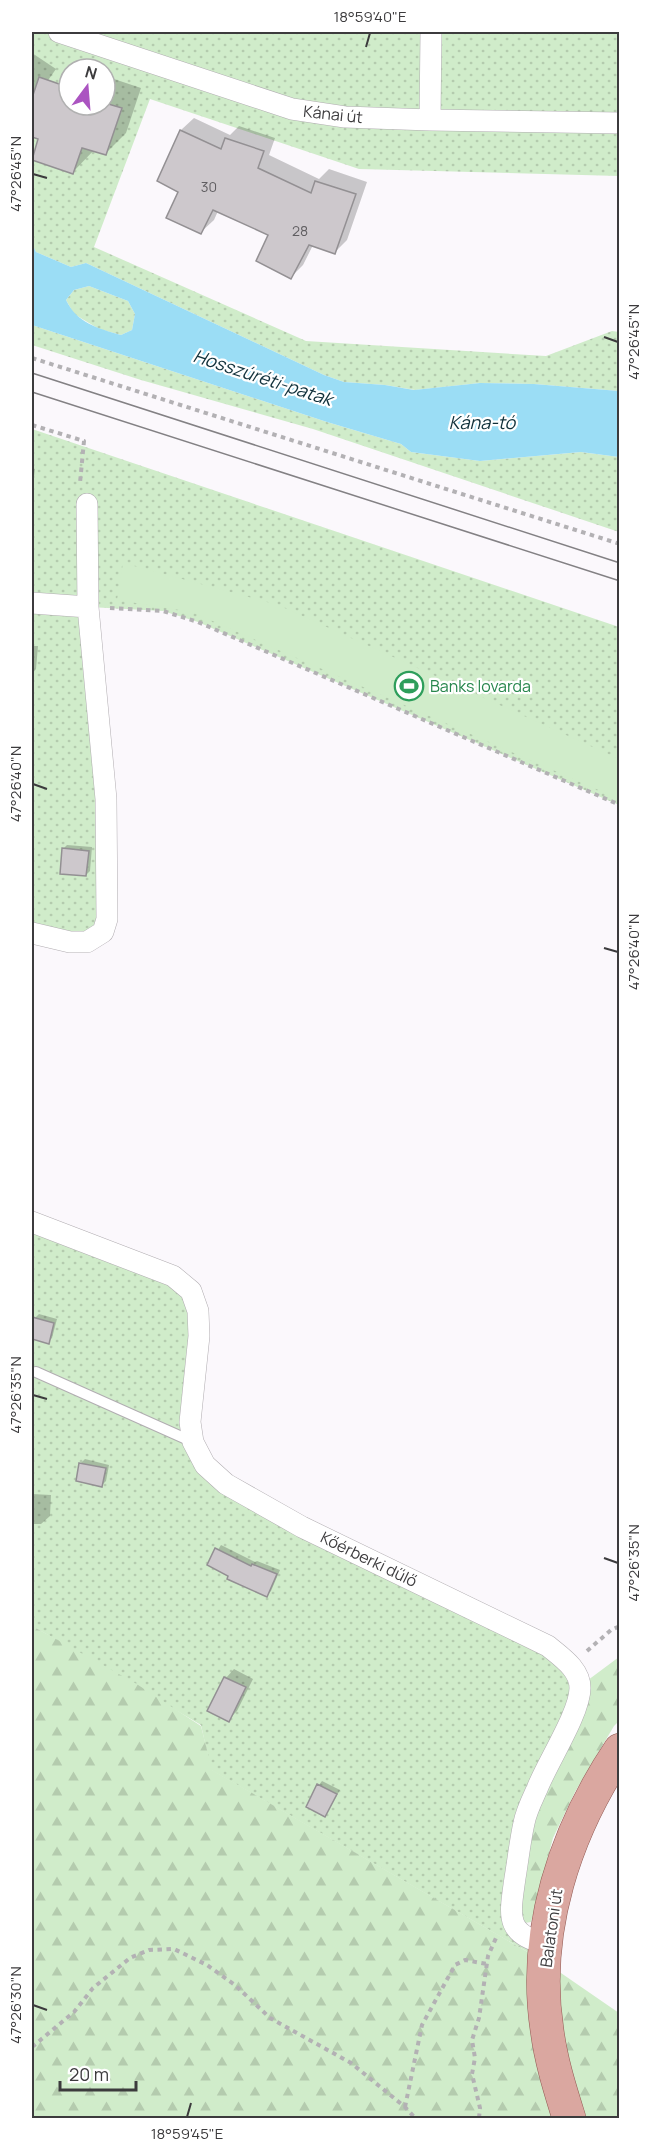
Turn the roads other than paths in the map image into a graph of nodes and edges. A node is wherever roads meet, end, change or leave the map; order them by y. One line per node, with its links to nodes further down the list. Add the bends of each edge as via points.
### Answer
1 (59, 32): 3 (street, Kánai út, via 292,109 345,117)
2 (431, 32): 3 (street)
3 (430, 120): 4 (street, Kánai út)
4 (620, 123)
5 (87, 504): 7 (street)
6 (32, 603): 7 (street)
7 (88, 607): 8 (street, via 106,799 107,919 103,932 87,942)
8 (32, 933)
9 (32, 1222): 11 (street, Kőérberki dűlő, via 173,1276 191,1291 198,1311 199,1336 190,1422)
10 (36, 1372): 11 (lane)
11 (194, 1442): 13 (street, Kőérberki dűlő, via 205,1465 226,1484 302,1527 548,1646 571,1665 580,1686 578,1703 524,1821 512,1899 513,1925 518,1933)
12 (620, 1750): 13 (main road, Balatoni út, via 579,1820 559,1871)
13 (546, 1944): 14 (main road, Balatoni út, via 546,2028)
14 (569, 2118)

